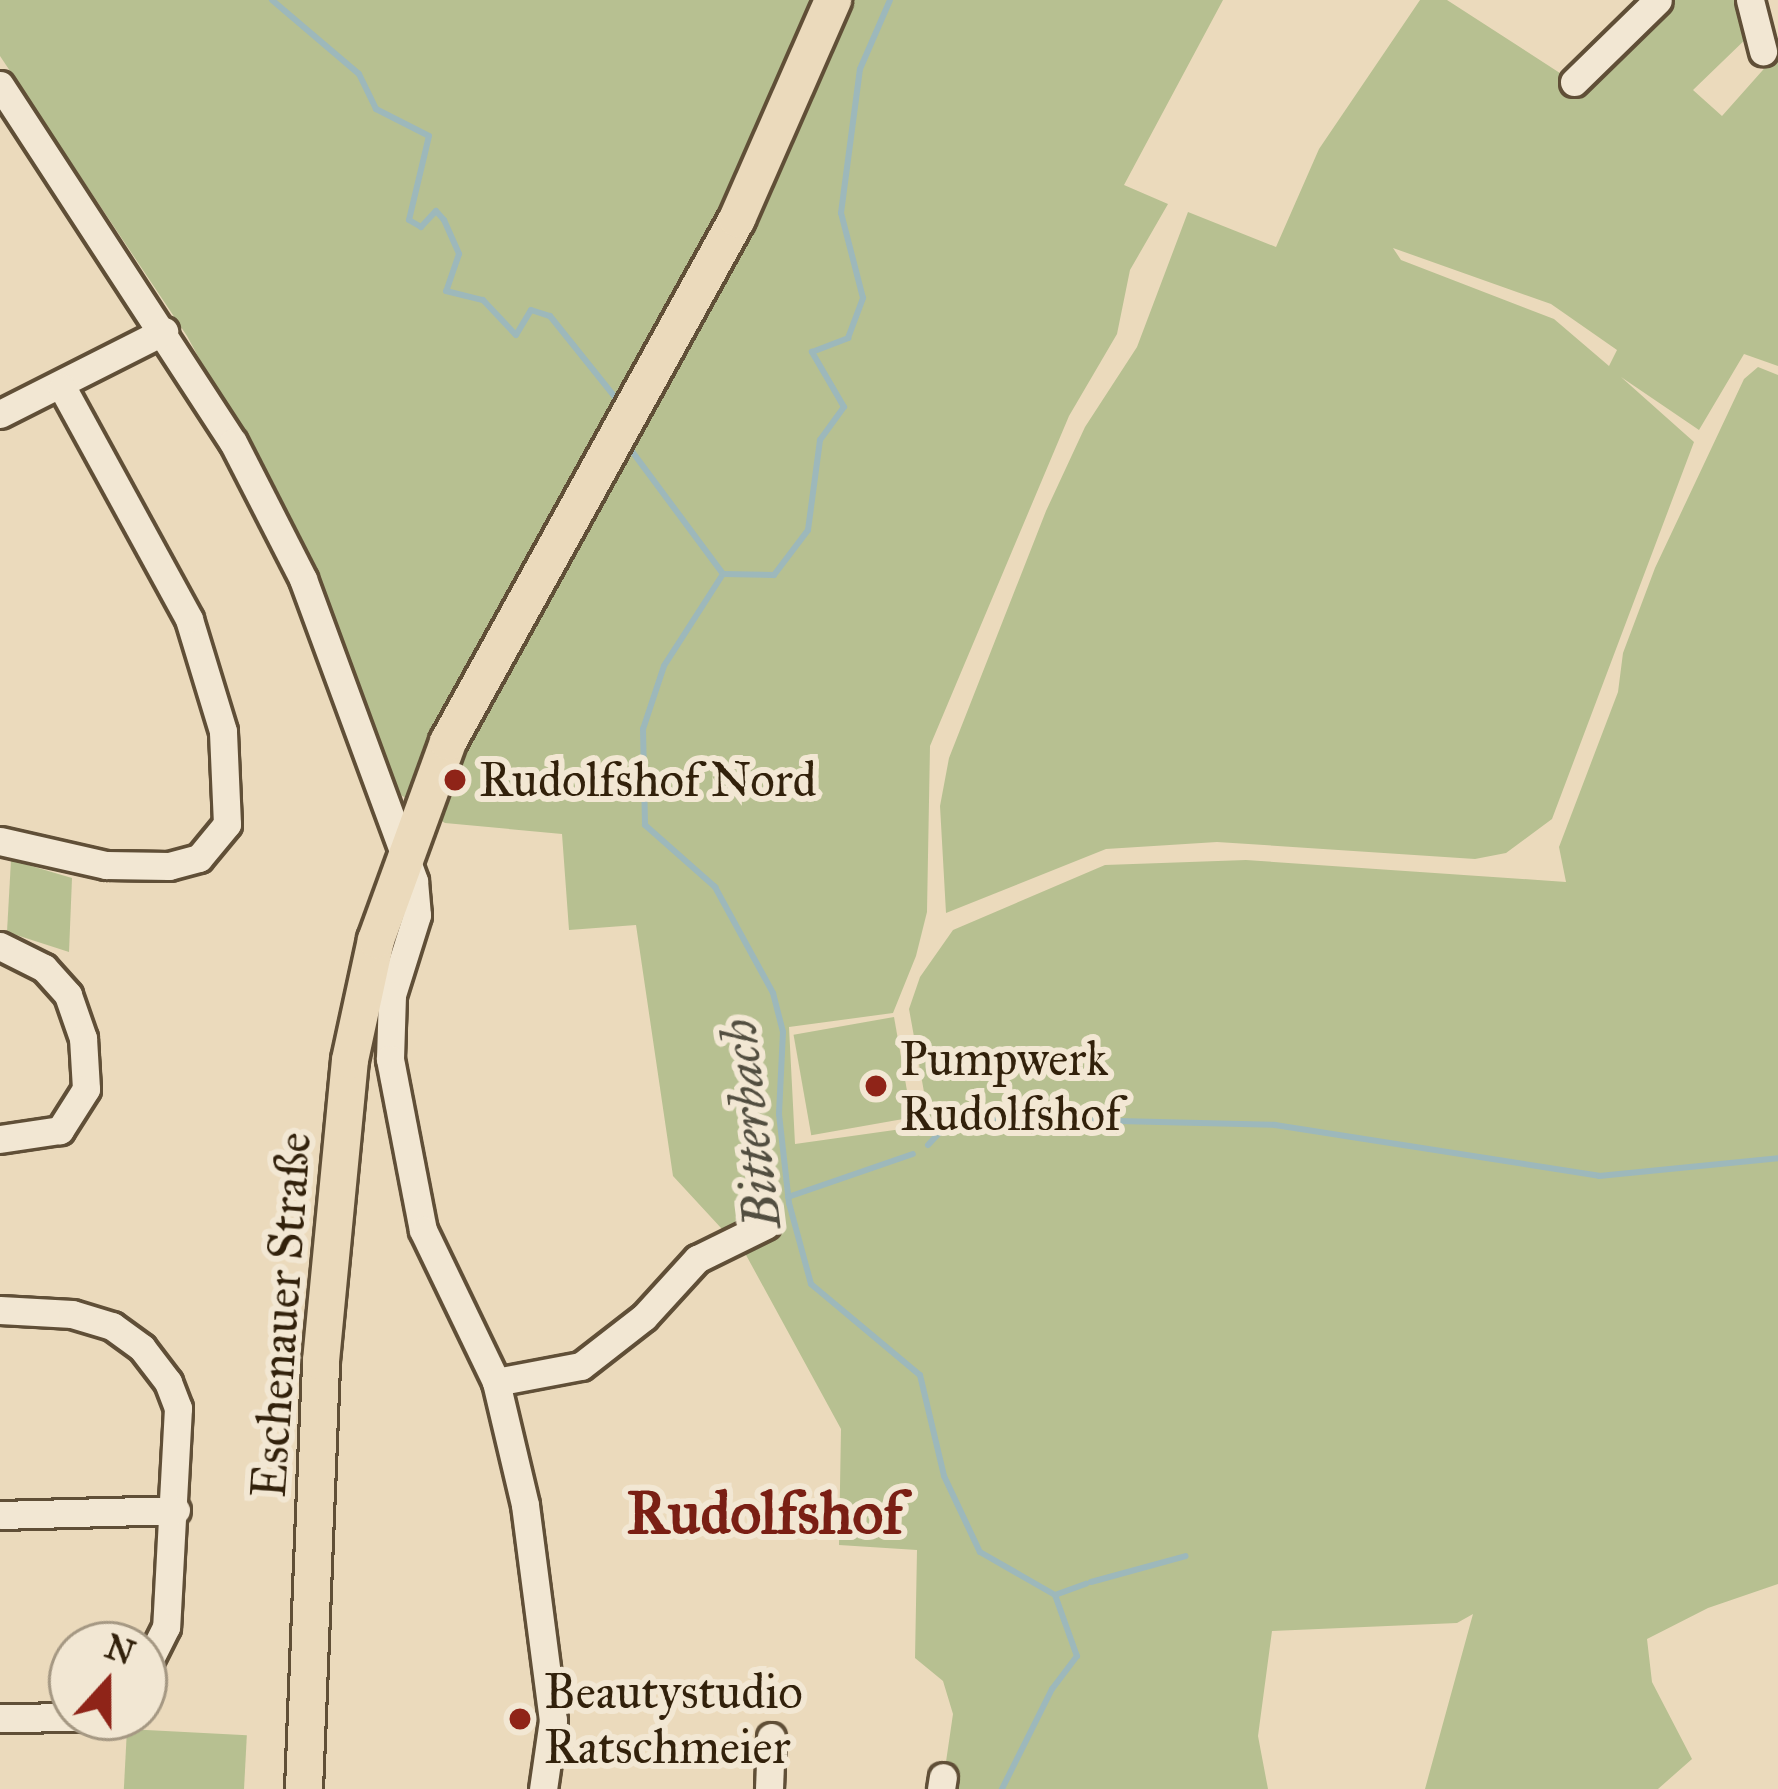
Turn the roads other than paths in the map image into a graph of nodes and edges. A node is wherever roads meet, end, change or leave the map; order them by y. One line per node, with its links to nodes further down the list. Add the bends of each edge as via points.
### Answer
1 (833, 0): 11 (main road, Eschenauer Straße, via 736,220 527,588 442,755)
2 (1658, 0): 5 (street)
3 (1750, 0): 4 (street)
4 (1763, 52)
5 (1574, 82)
6 (0, 85): 7 (street)
7 (164, 331): 8 (street); 11 (street, via 303,579)
8 (62, 386): 9 (street); 10 (street, via 189,620 223,731 227,824 199,858 169,866 106,866)
9 (0, 414)
10 (0, 842)
11 (402, 855): 16 (street, via 417,915 389,1027 409,1175 443,1284); 23 (main road, Eschenauer Straße, via 358,1020 340,1143 321,1361)
12 (0, 946): 13 (street, via 44,968 68,995 86,1089 60,1130)
13 (0, 1139)
14 (766, 1225): 16 (street, via 697,1258 644,1317 581,1366)
15 (0, 1310): 17 (street, via 84,1317 142,1348 178,1408)
16 (496, 1382): 24 (street, via 529,1526 553,1720)
17 (176, 1510): 18 (street); 19 (street)
18 (0, 1515)
19 (167, 1621)
20 (48, 1717): 21 (street)
21 (0, 1718)
22 (771, 1737): 25 (street)
23 (304, 1789)
24 (543, 1789)
25 (770, 1789)

